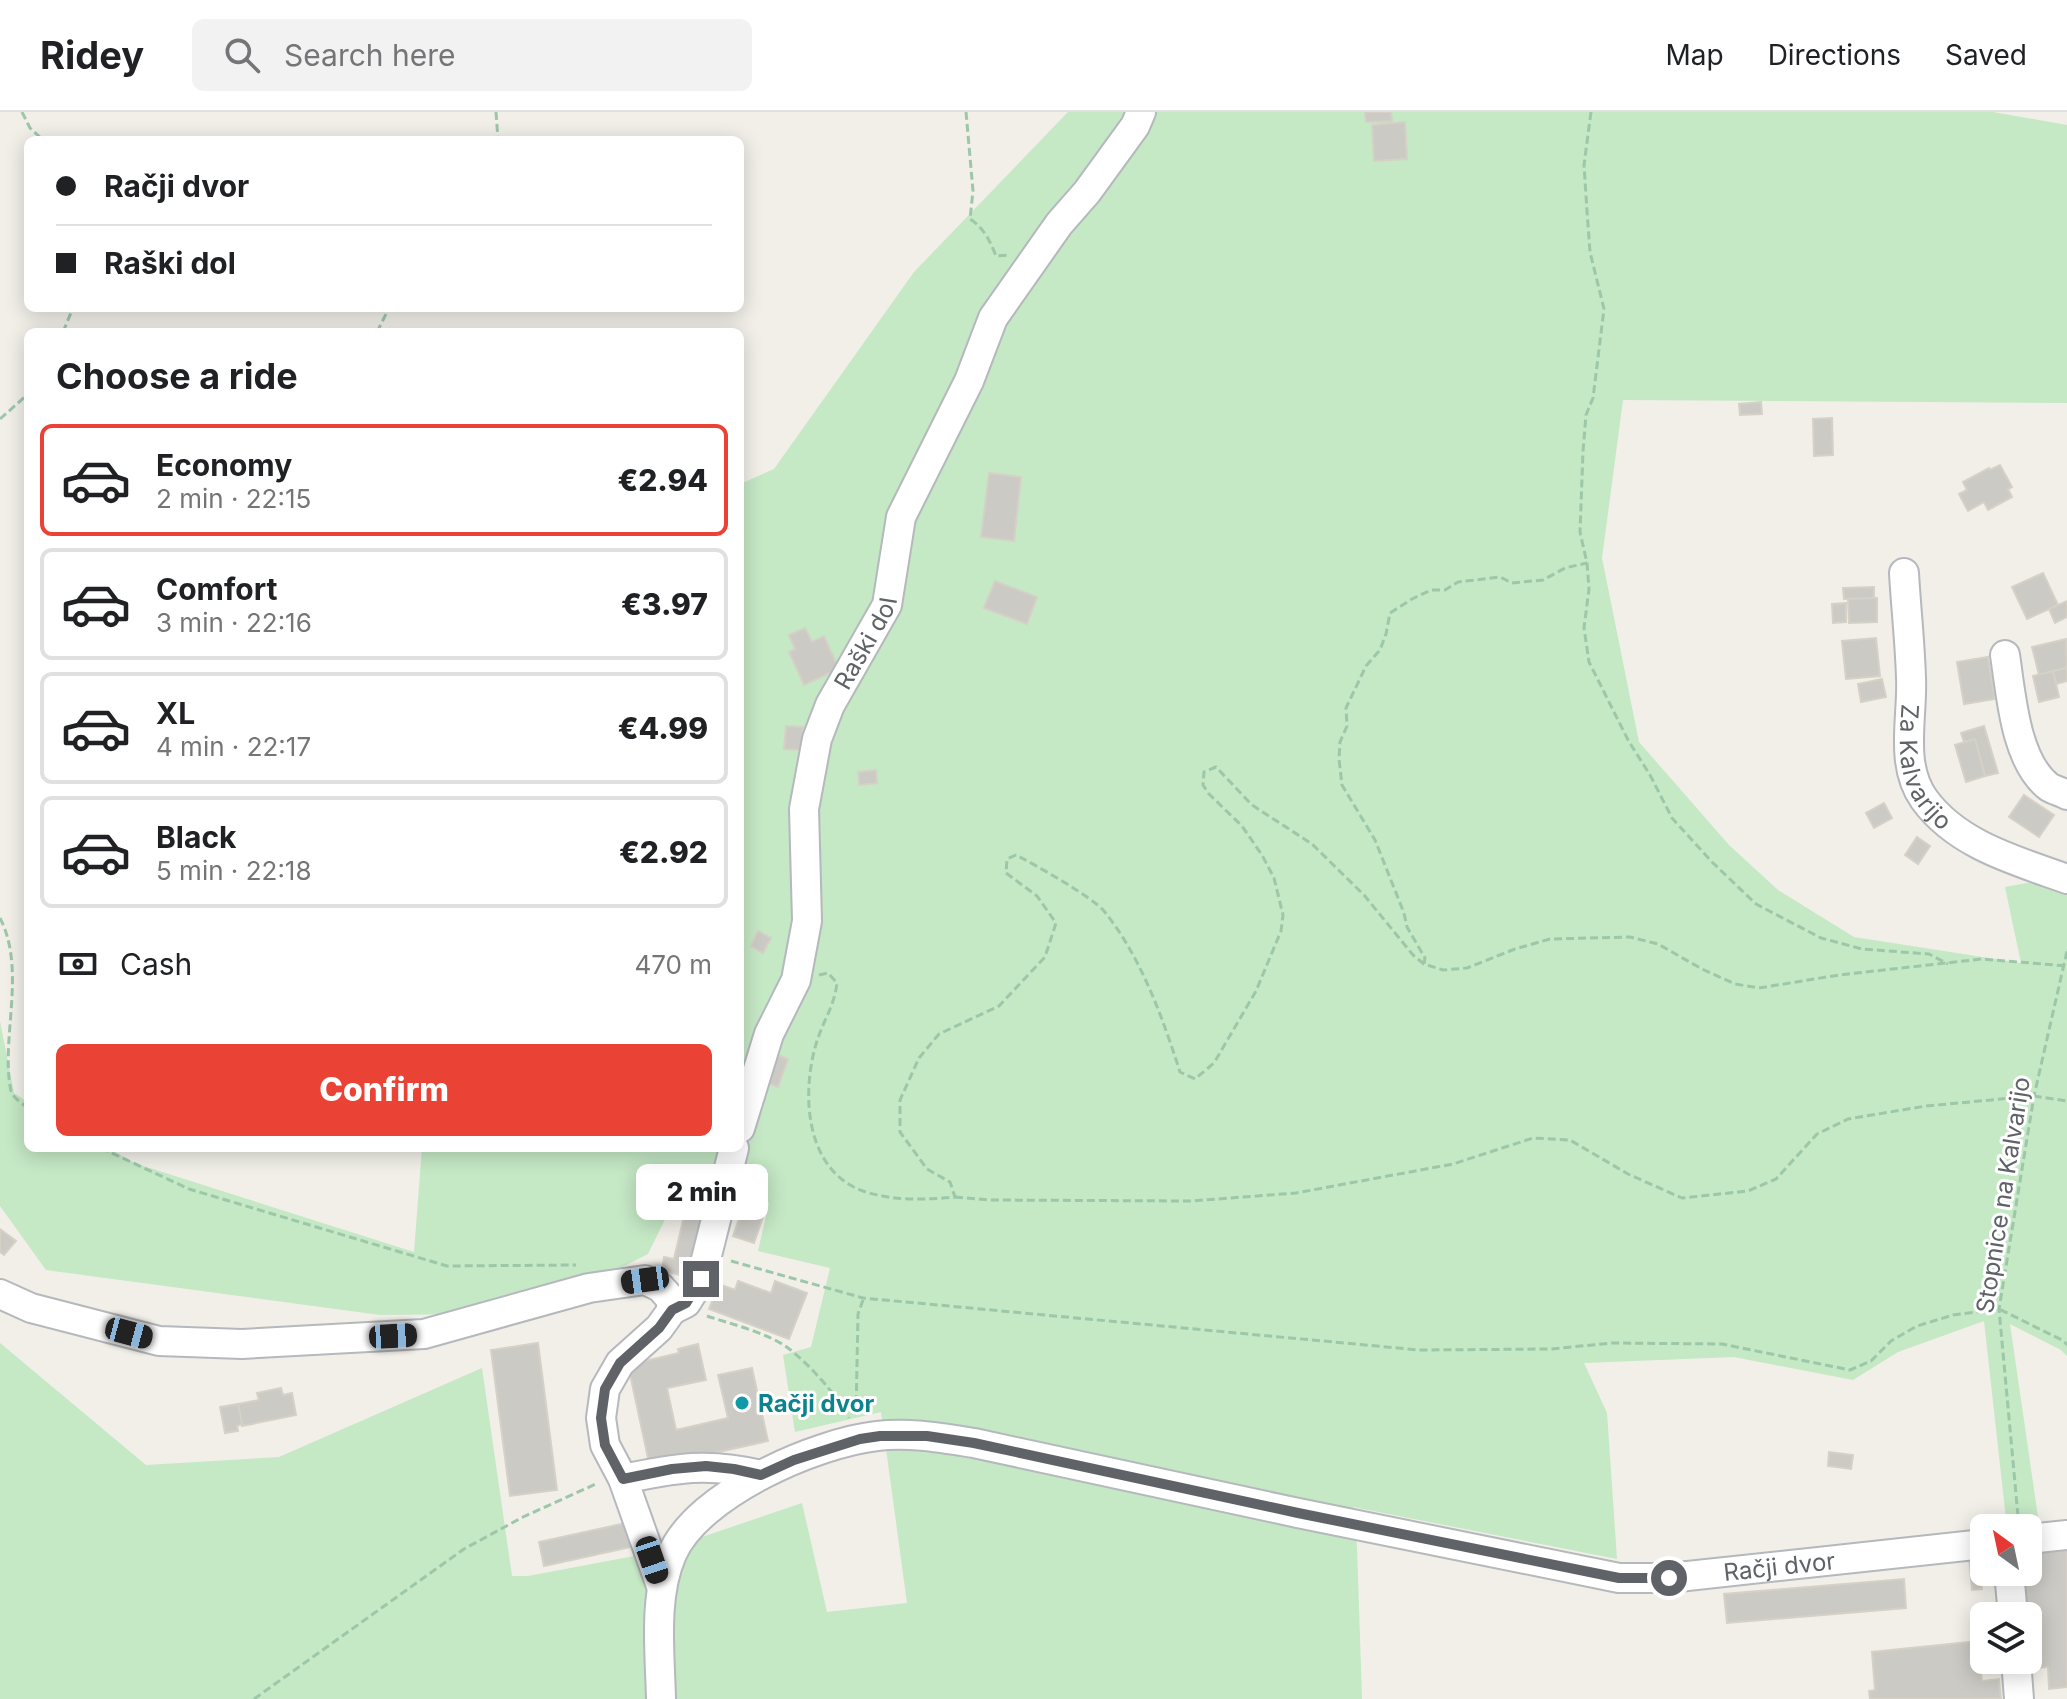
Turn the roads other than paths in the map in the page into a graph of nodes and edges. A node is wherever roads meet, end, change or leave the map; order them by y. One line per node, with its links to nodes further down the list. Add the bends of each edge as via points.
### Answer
1 (1141, 112): 6 (street, Raški dol, via 993,318 969,381 901,517 887,605 830,705 817,739 804,809 807,921 796,980 769,1034)
2 (1904, 573): 5 (street, Za Kalvarijo, via 1909,737 1913,774 1923,798 1980,846)
3 (2005, 655): 4 (street, via 2015,722 2030,764 2049,787)
4 (2067, 795)
5 (2067, 879)
6 (744, 1115)
7 (733, 1152): 9 (street, via 701,1279)
8 (0, 1294): 9 (street, via 31,1308 159,1341 242,1344 424,1334 589,1288 645,1280)
9 (679, 1307): 11 (street, via 620,1363 605,1389 605,1445)
10 (761, 1475): 11 (street, via 706,1466); 14 (street, Račji dvor, via 860,1439 927,1436 1619,1578 1669,1578); 15 (street, Račji dvor, via 711,1506 687,1530)
11 (623, 1479): 15 (street)
12 (2067, 1535): 13 (street)
13 (2042, 1538)
14 (1970, 1546)
15 (661, 1586): 17 (street, Račji dvor)
16 (2017, 1674): 18 (street)
17 (661, 1699)
18 (2019, 1699)

